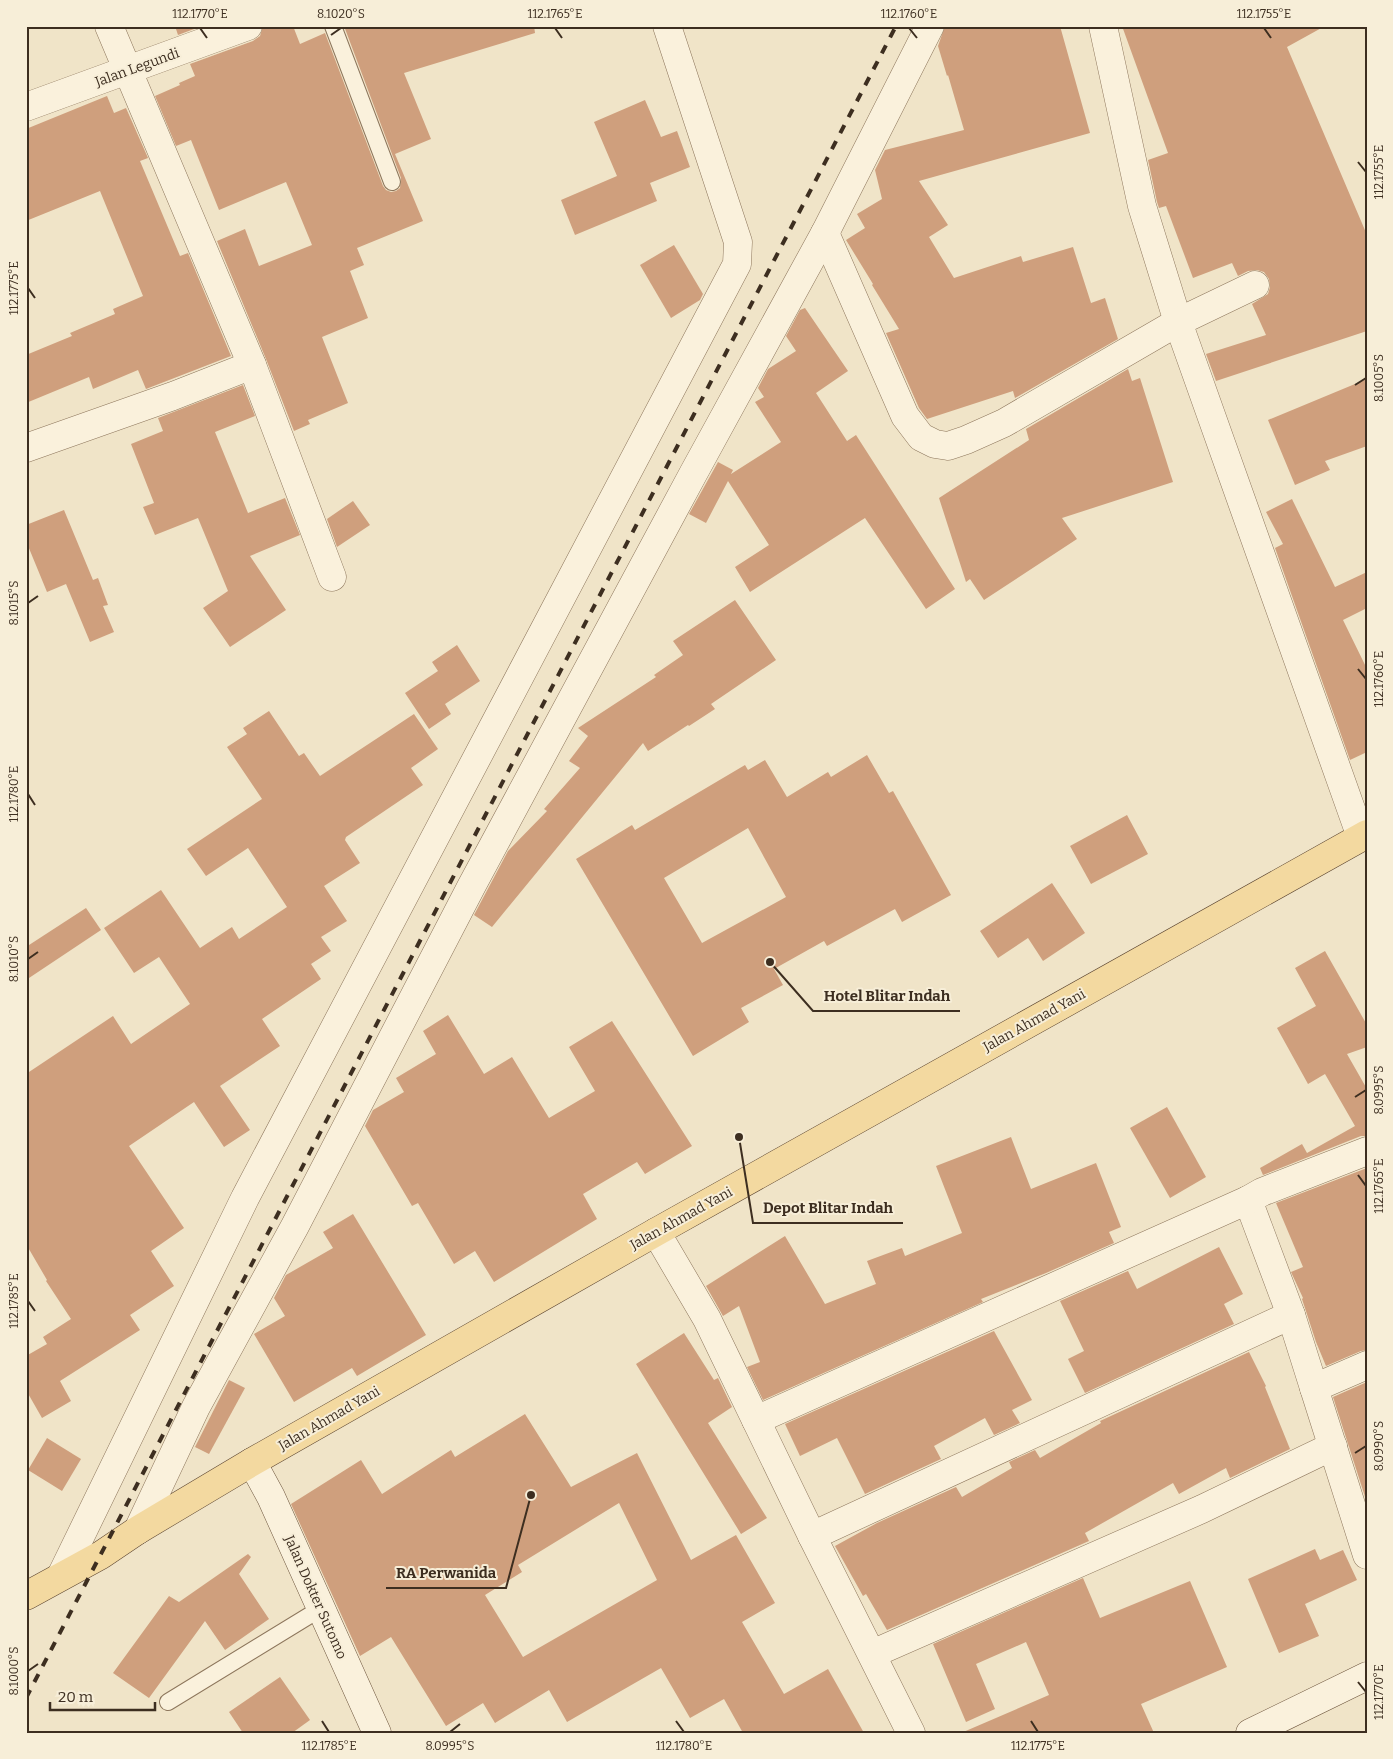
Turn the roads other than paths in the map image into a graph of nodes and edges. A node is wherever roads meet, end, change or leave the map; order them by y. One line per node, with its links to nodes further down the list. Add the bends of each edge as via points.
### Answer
1 (109, 26): 7 (street)
2 (248, 26): 7 (street, Jalan Legundi)
3 (333, 26): 9 (lane)
4 (667, 26): 29 (street, via 738,242 737,264 245,1198)
5 (930, 26): 10 (street)
6 (1103, 26): 12 (street, via 1142,206)
7 (126, 70): 8 (street, Jalan Legundi); 13 (street)
8 (26, 107)
9 (392, 182)
10 (825, 233): 12 (street, via 905,416 921,437 935,444 948,446 1004,423); 26 (street, via 471,887 295,1226 196,1407)
11 (1255, 284): 12 (street)
12 (1178, 322): 16 (street)
13 (252, 365): 14 (street); 15 (street)
14 (26, 448)
15 (332, 578)
16 (1364, 836): 19 (main road, Jalan Ahmad Yani)
17 (1367, 1152): 18 (street)
18 (1248, 1200): 20 (street); 23 (street)
19 (656, 1232): 23 (street, via 707,1319); 25 (main road, Jalan Ahmad Yani)
20 (1291, 1315): 22 (street); 27 (street)
21 (1367, 1365): 22 (street)
22 (1314, 1388): 24 (street)
23 (756, 1420): 27 (street)
24 (1334, 1446): 28 (street); 32 (street)
25 (252, 1462): 26 (main road, Jalan Ahmad Yani); 31 (street, Jalan Dokter Sutomo, via 272,1498)
26 (138, 1530): 29 (main road, Jalan Ahmad Yani)
27 (812, 1536): 32 (street)
28 (1367, 1555)
29 (61, 1576): 30 (main road, Jalan Ahmad Yani)
30 (26, 1596)
31 (320, 1609): 34 (lane); 35 (street, Jalan Dokter Sutomo)
32 (872, 1654): 36 (street)
33 (1367, 1676): 37 (street)
34 (168, 1702)
35 (377, 1733)
36 (911, 1733)
37 (1250, 1733)

